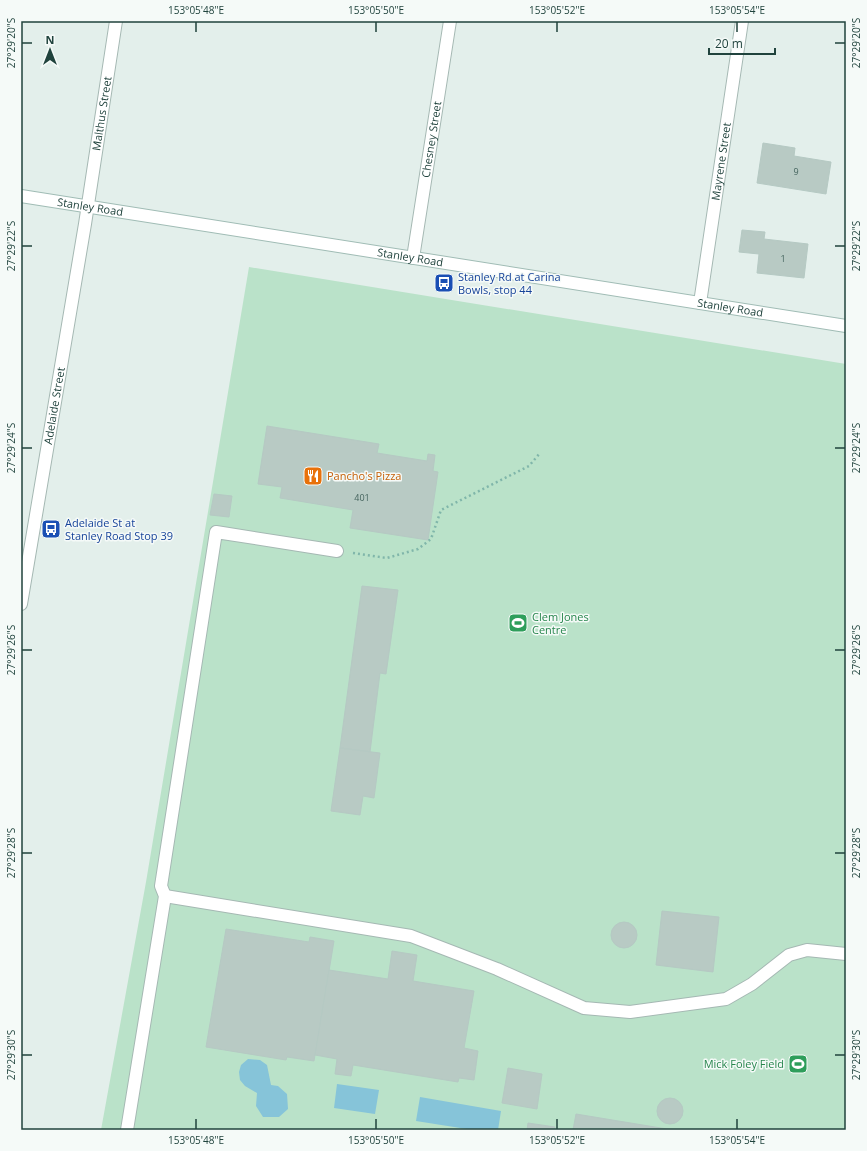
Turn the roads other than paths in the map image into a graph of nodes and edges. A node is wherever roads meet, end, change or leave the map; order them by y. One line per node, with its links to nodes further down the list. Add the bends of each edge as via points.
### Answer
1 (116, 21): 5 (street, Malthus Street)
2 (450, 21): 6 (street, Chesney Street)
3 (742, 21): 7 (street, Mayrene Street)
4 (21, 196): 5 (street, Stanley Road)
5 (87, 207): 6 (street, Stanley Road); 10 (street, Adelaide Street)
6 (413, 258): 7 (street, Stanley Road)
7 (700, 303): 8 (street, Stanley Road)
8 (846, 326)
9 (337, 551): 11 (street, via 216,532 161,886)
10 (21, 604)
11 (165, 896): 12 (street, via 411,936 497,969 584,1008 630,1012 726,999 752,984 789,955 807,950); 13 (street)
12 (846, 954)
13 (127, 1130)

